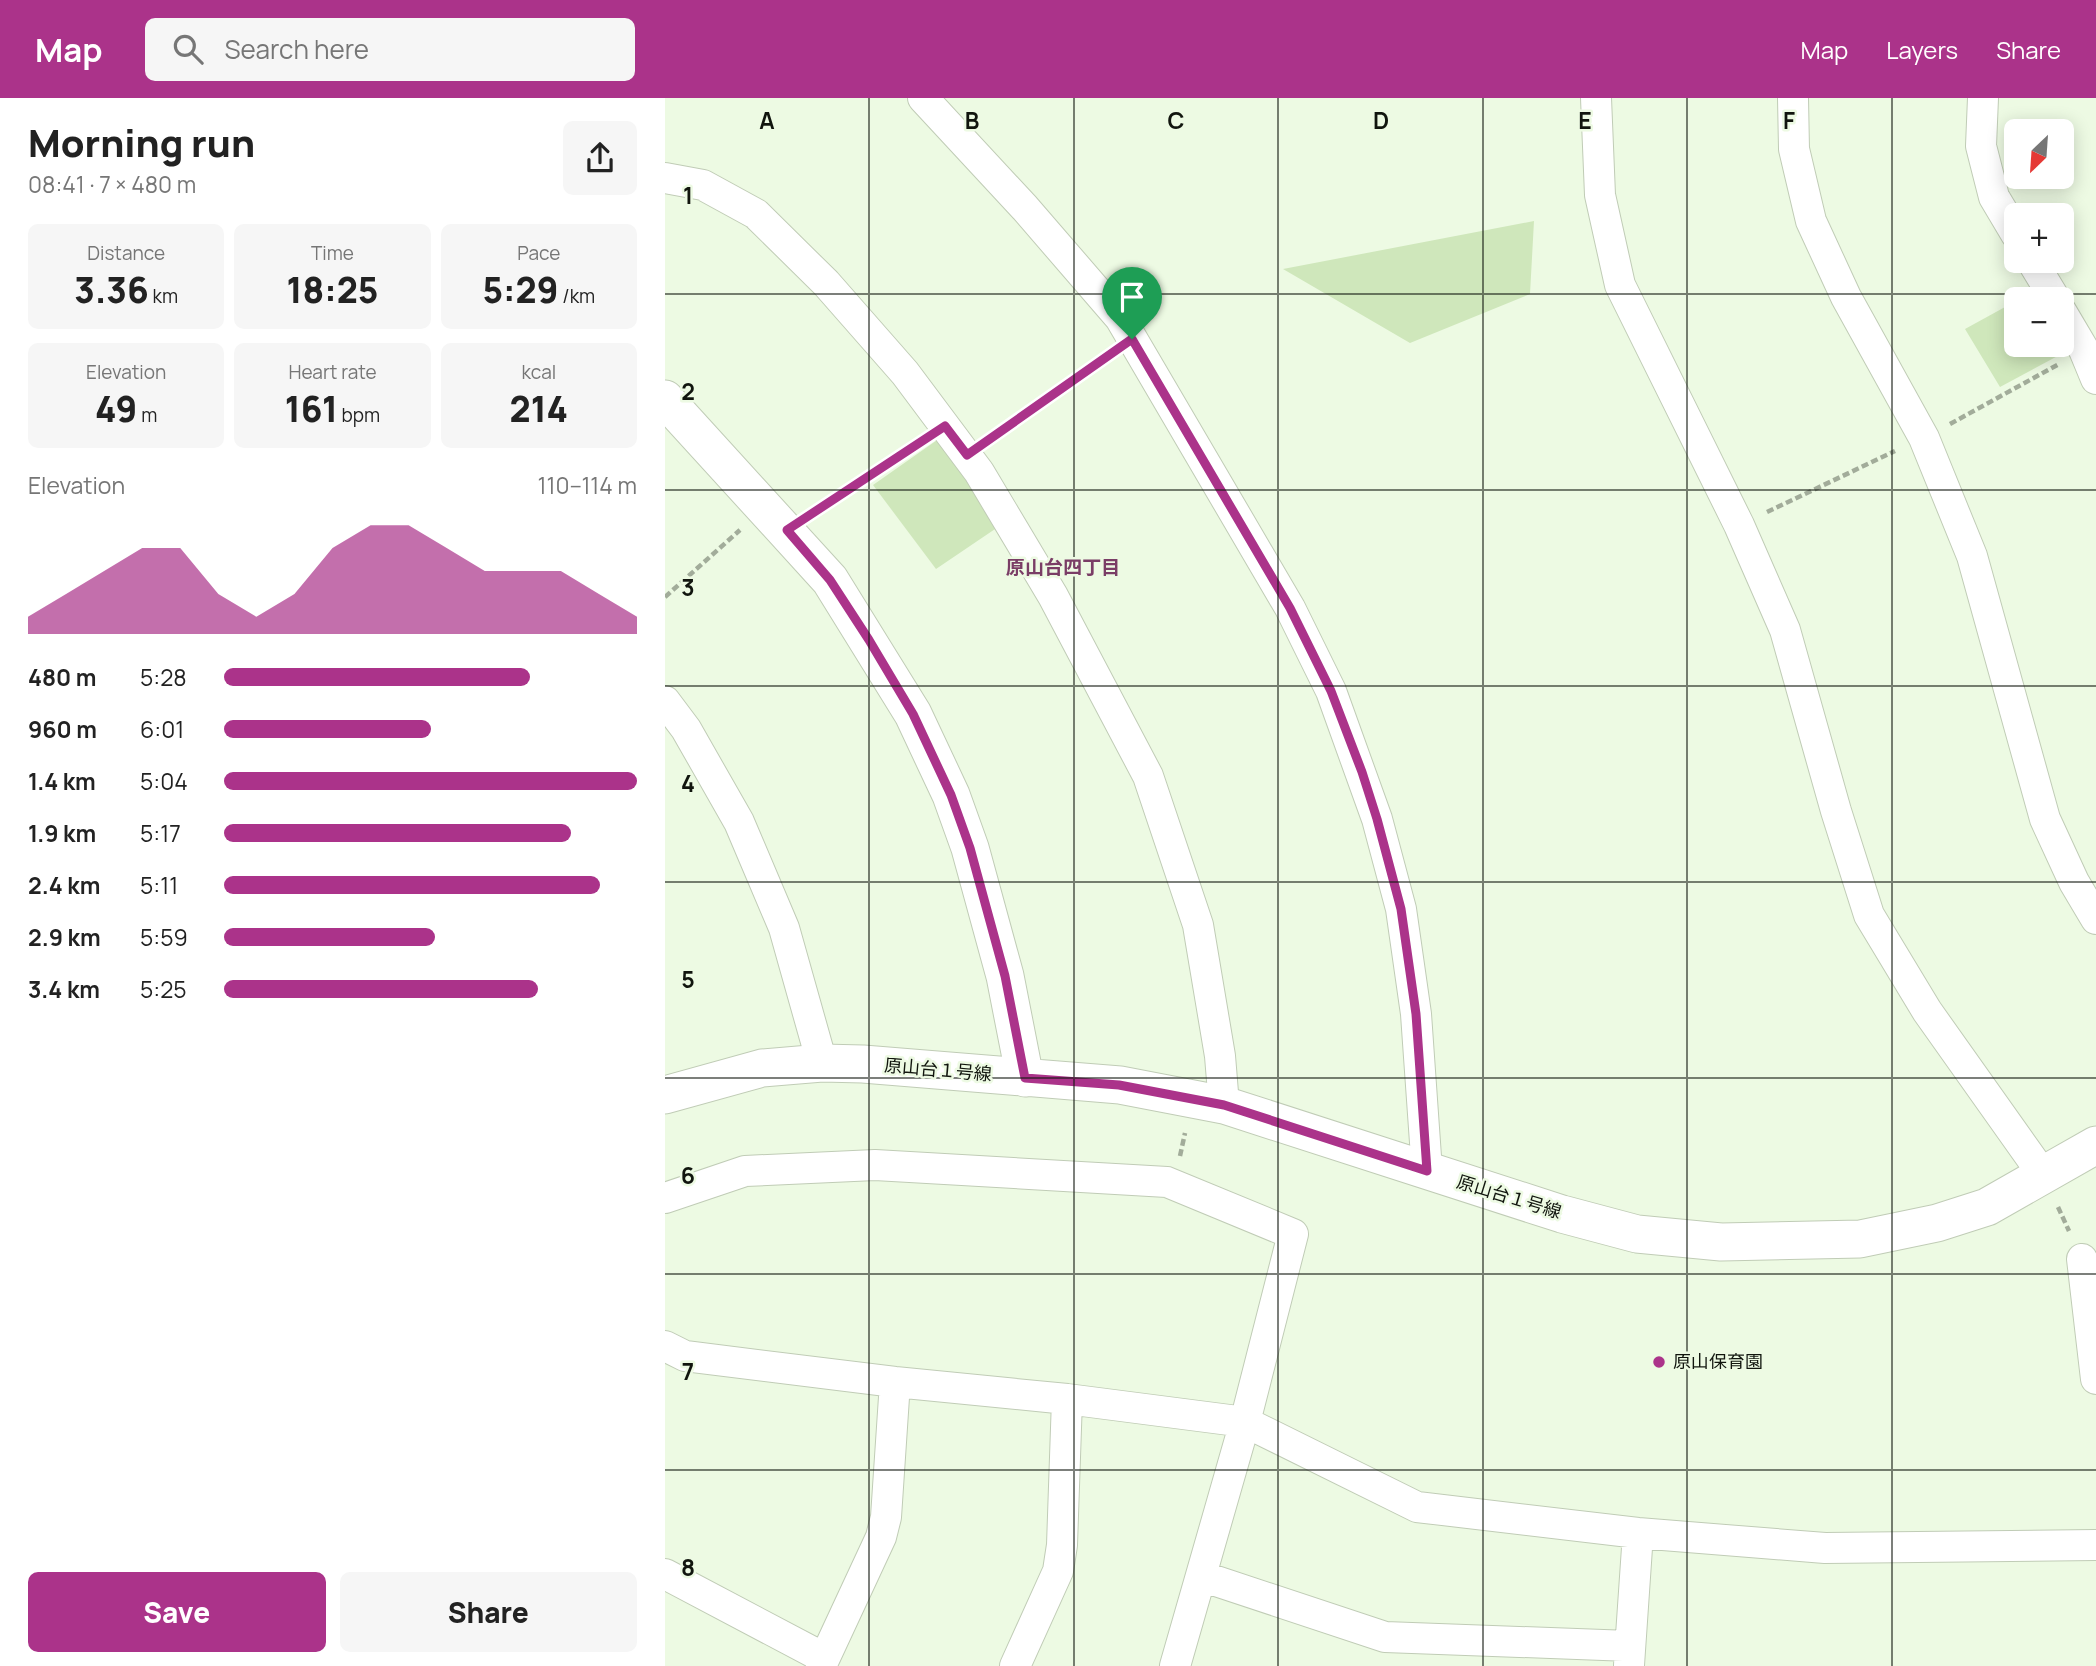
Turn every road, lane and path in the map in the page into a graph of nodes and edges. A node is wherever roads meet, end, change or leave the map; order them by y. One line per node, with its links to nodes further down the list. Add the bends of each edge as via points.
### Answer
1 (923, 98): 8 (street, via 1043,228 1121,318)
2 (1597, 98): 23 (street, via 1600,195 1620,285 1739,525 1785,630 1869,915 1927,1012)
3 (1793, 98): 16 (street, via 1794,149 1811,221 1846,297 1924,438 1972,556 2045,819)
4 (1983, 98): 6 (street, via 1981,146 1994,197)
5 (665, 178): 11 (street, via 703,185 756,214 826,283)
6 (2004, 214)
7 (2074, 332): 9 (street)
8 (1132, 339): 12 (path); 22 (street, via 1290,608 1331,691 1362,772 1401,909 1416,1014)
9 (2096, 379)
10 (665, 399): 13 (street)
11 (945, 426): 12 (street); 13 (path)
12 (967, 455): 20 (street, via 1053,596 1148,776 1198,925)
13 (776, 519): 14 (path); 18 (street, via 830,580 869,640 913,714 951,795 1005,976)
14 (665, 597)
15 (665, 701): 17 (street, via 687,729 739,822 784,928)
16 (2096, 919)
17 (823, 1063): 18 (street, 原山台１号線); 19 (street, 原山台１号線, via 762,1068)
18 (1025, 1078): 20 (street, 原山台１号線, via 1119,1085)
19 (665, 1095)
20 (1224, 1105): 22 (street, 原山台１号線)
21 (2096, 1145): 23 (street, 原山台１号線)
22 (1427, 1171): 23 (street, 原山台１号線, via 1637,1234 1721,1242 1860,1239 1937,1223 1987,1206)
23 (2044, 1176): 25 (path)
24 (665, 1199): 30 (street, via 745,1171 875,1165 1167,1182 1293,1234)
25 (2082, 1259): 27 (street)
26 (665, 1346): 28 (street, via 685,1356)
27 (2096, 1379)
28 (895, 1382): 29 (street); 36 (street, via 881,1537)
29 (1067, 1399): 30 (street); 37 (street, via 1058,1571)
30 (1245, 1422): 31 (street, via 1417,1507); 34 (street)
31 (1638, 1533): 32 (street, via 1825,1548); 35 (street)
32 (2096, 1545)
33 (665, 1574): 36 (street)
34 (1201, 1576): 35 (street, via 1385,1637); 38 (street)
35 (1630, 1656)
36 (823, 1662)
37 (1015, 1666)
38 (1175, 1666)

